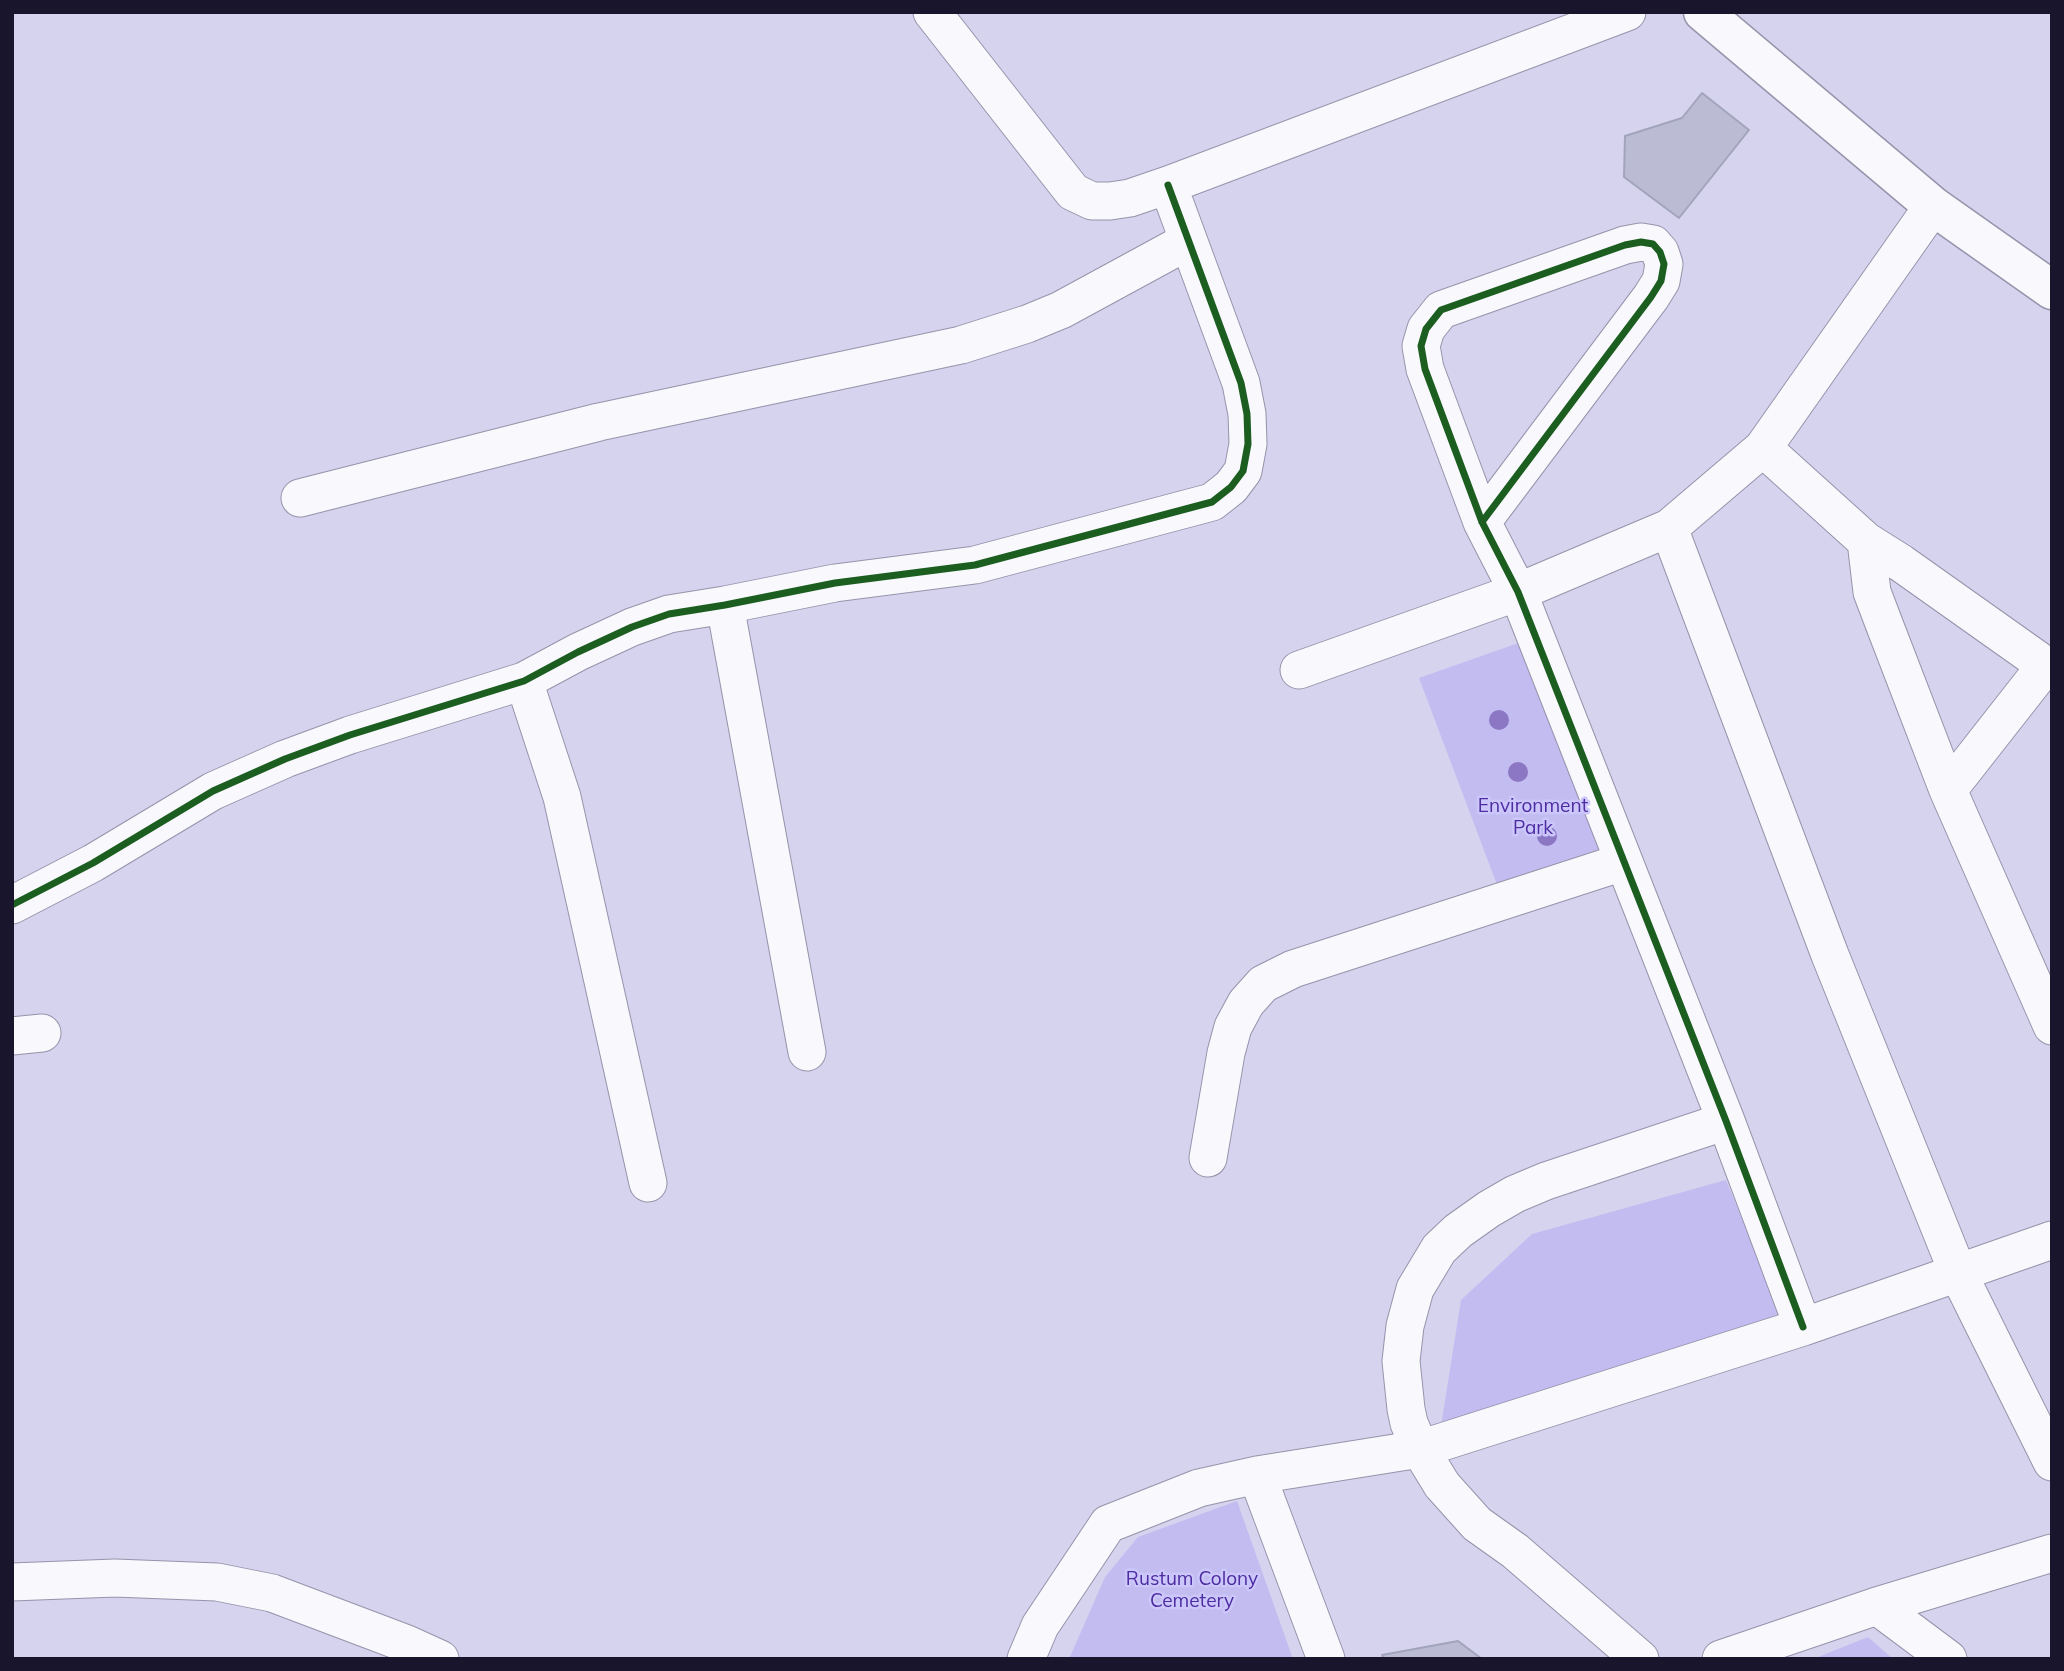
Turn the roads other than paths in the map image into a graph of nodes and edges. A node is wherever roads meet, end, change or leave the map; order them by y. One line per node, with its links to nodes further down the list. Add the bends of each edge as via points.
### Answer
1 (932, 12): 4 (street, via 1073,192 1093,201 1110,201)
2 (1627, 12): 4 (street)
3 (1703, 12): 5 (main road)
4 (1168, 185): 6 (street)
5 (1933, 206): 7 (main road); 8 (street)
6 (1188, 241): 9 (street, via 1061,310 961,345 599,422); 14 (street, via 1241,383 1247,414 1248,444 1242,471 1231,488 1212,502 975,565 835,583)
7 (2052, 290)
8 (1763, 448): 11 (street); 12 (street)
9 (300, 498)
10 (1482, 522): 10 (street, via 1661,281 1663,258 1653,244 1625,245 1441,310 1426,329 1421,346 1425,369); 13 (street)
11 (1669, 528): 13 (street); 27 (street, via 1830,955)
12 (1866, 541): 15 (street); 18 (street, via 1872,592)
13 (1518, 592): 16 (street); 19 (street)
14 (725, 605): 17 (street, via 669,614 632,627); 22 (street)
15 (2049, 667): 18 (street)
16 (1299, 670)
17 (524, 681): 20 (street, via 285,759 213,791); 25 (street, via 562,797)
18 (1948, 790): 21 (street)
19 (1623, 862): 23 (street); 24 (street, via 1293,969 1263,984 1233,1027)
20 (12, 905)
21 (2052, 1026)
22 (807, 1052)
23 (1726, 1121): 28 (street); 29 (street, via 1515,1194 1439,1249 1415,1289 1403,1338 1404,1402)
24 (1209, 1158)
25 (648, 1183)
26 (2052, 1240): 27 (street)
27 (1958, 1273): 28 (street); 30 (street)
28 (1803, 1327): 29 (street)
29 (1420, 1449): 31 (street); 38 (street, via 1442,1485 1477,1524 1516,1551)
30 (2052, 1462)
31 (1256, 1475): 36 (street, via 1199,1488 1108,1524 1040,1626); 37 (street)
32 (2052, 1553): 34 (street)
33 (12, 1582): 35 (street, via 115,1578 217,1582 272,1593)
34 (1877, 1606): 39 (street); 40 (street)
35 (440, 1659)
36 (1026, 1659)
37 (1326, 1659)
38 (1640, 1659)
39 (1721, 1659)
40 (1948, 1659)

